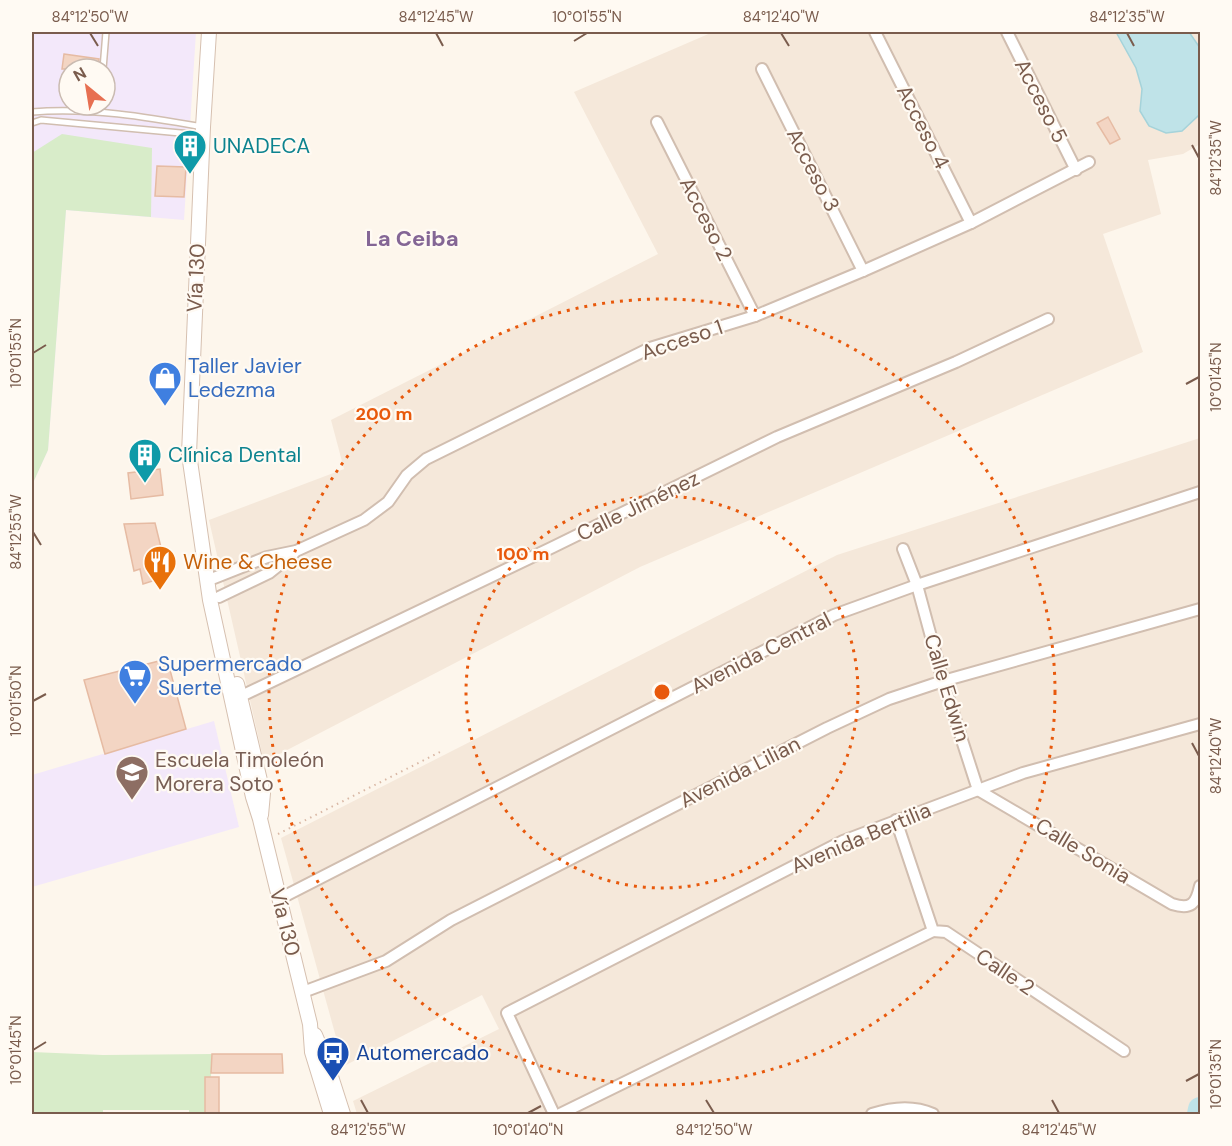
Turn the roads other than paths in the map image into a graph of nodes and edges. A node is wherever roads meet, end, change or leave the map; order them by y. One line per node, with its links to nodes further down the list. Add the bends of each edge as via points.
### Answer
1 (106, 32): 5 (lane)
2 (209, 32): 12 (main road, Vía 130)
3 (875, 32): 15 (street, Acceso 4)
4 (1007, 32): 14 (street, Acceso 5)
5 (104, 57)
6 (762, 69): 16 (street, Acceso 3)
7 (57, 110): 8 (lane)
8 (32, 112)
9 (117, 115): 12 (lane)
10 (657, 122): 17 (street, Acceso 2)
11 (32, 123): 12 (lane, via 41,120)
12 (203, 131): 20 (main road, Vía 130, via 189,454)
13 (1089, 162): 14 (street, Acceso 1)
14 (1076, 170): 15 (street, Acceso 1)
15 (971, 223): 16 (street, Acceso 1)
16 (863, 271): 17 (street, Acceso 1)
17 (755, 316): 22 (street, Acceso 1, via 650,348 426,459 376,512)
18 (1048, 319): 28 (street, Calle Jiménez, via 777,437)
19 (1200, 492): 24 (street, Avenida Central)
20 (201, 524): 23 (main road, Vía 130); 28 (main road, Vía 130, via 210,600)
21 (903, 549): 24 (street, Calle Edwin)
22 (296, 551): 23 (street, Acceso 1, via 267,557); 25 (street, Acceso 1, via 269,573)
23 (214, 578): 25 (main road, Vía 130)
24 (917, 585): 27 (street, Calle Edwin); 33 (street, Avenida Central, via 834,615)
25 (219, 597): 28 (main road, Vía 130)
26 (1200, 609): 27 (street, Avenida Lilian)
27 (943, 681): 30 (street, Calle Edwin); 35 (street, Avenida Lilian, via 889,699 827,728 451,920 386,961)
28 (236, 699): 33 (main road, Vía 130, via 263,793 260,819)
29 (1200, 724): 30 (street, Avenida Bertilia, via 1023,773)
30 (978, 790): 31 (street, Avenida Bertilia); 32 (street, Calle Sonia, via 1172,904 1190,906)
31 (896, 820): 34 (street); 40 (street, Avenida Bertilia, via 843,841 507,1013)
32 (1200, 886)
33 (279, 899): 35 (main road, Vía 130)
34 (933, 931): 37 (street, Calle 2, via 945,932); 41 (street)
35 (303, 992): 36 (main road, Vía 130)
36 (310, 1024): 38 (main road, Vía 130, via 312,1052); 39 (main road, Vía 130)
37 (1124, 1051)
38 (331, 1114)
39 (343, 1114)
40 (554, 1114)
41 (560, 1114)
42 (872, 1114): 43 (street, via 906,1108)
43 (933, 1114)

